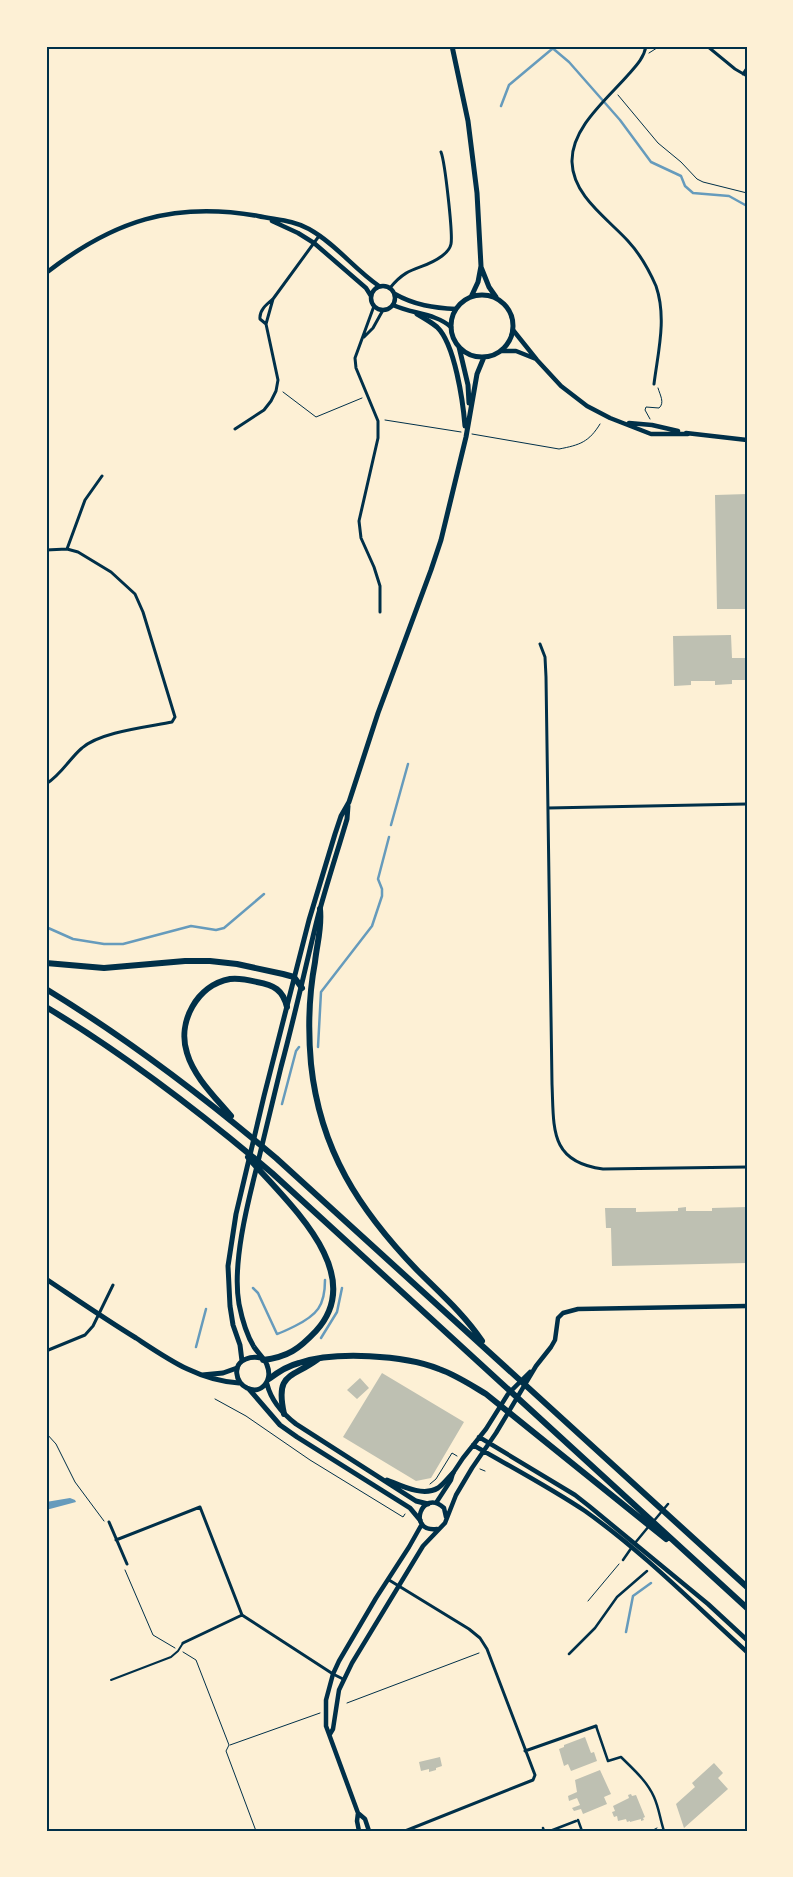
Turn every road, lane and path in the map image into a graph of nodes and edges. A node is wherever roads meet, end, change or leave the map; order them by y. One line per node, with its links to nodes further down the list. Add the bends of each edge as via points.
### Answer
1 (452, 46): 14 (main road, via 472,151)
2 (646, 46): 36 (street, via 640,61 584,125 576,140 573,173 584,196 639,255 656,287 661,324)
3 (660, 46): 5 (path)
4 (707, 46): 7 (street)
5 (649, 53)
6 (747, 68): 7 (street)
7 (745, 75)
8 (617, 95): 10 (path, via 658,142 697,179)
9 (441, 152): 17 (street, via 451,245 443,256 407,272)
10 (747, 193)
11 (266, 218): 12 (street, via 289,221); 13 (street); 15 (street, via 241,213 200,212 144,219 100,237)
12 (319, 236): 13 (street); 16 (street)
13 (314, 242): 19 (street); 22 (street)
14 (481, 266): 20 (main road); 21 (main road)
15 (46, 273)
16 (379, 286): 17 (street); 19 (street)
17 (390, 288): 18 (street)
18 (395, 294): 23 (street); 25 (street, via 427,307)
19 (371, 296): 24 (street)
20 (471, 297): 21 (main road, via 484,295); 25 (main road)
21 (496, 298): 30 (main road, via 510,311)
22 (274, 299): 28 (street); 28 (street, via 265,305 260,315)
23 (393, 305): 26 (street); 27 (street)
24 (374, 306): 26 (street); 31 (street)
25 (456, 309): 29 (main road)
26 (383, 310): 31 (street)
27 (417, 314): 29 (street, via 438,318); 47 (main road, via 443,334 459,383)
28 (266, 324): 45 (street, via 278,380 276,391 264,410)
29 (451, 327): 32 (main road)
30 (513, 330): 33 (main road); 35 (street)
31 (362, 339): 53 (street, via 355,358 356,368 376,413 379,430 360,510 360,529 379,581)
32 (459, 347): 34 (main road, via 468,354); 39 (main road, via 468,385)
33 (501, 351): 34 (main road); 35 (street, via 516,351)
34 (484, 357): 39 (main road)
35 (537, 360): 42 (street, via 561,386 587,406)
36 (654, 384): 41 (path, via 662,400 659,408 646,407 644,410)
37 (281, 390): 38 (path, via 316,417)
38 (362, 398)
39 (469, 413): 47 (main road)
40 (385, 420): 44 (path)
41 (652, 422)
42 (624, 423): 46 (street); 46 (street, via 650,434)
43 (600, 424): 49 (path, via 593,435 559,449)
44 (431, 427)
45 (235, 429)
46 (688, 434): 48 (street)
47 (466, 436): 56 (main road, via 431,570)
48 (747, 440)
49 (511, 441)
50 (102, 476): 51 (street, via 85,500)
51 (67, 548): 52 (street); 55 (street, via 111,572 135,594 175,717 172,722 103,736 90,742)
52 (46, 550)
53 (380, 612)
54 (540, 644): 58 (street, via 545,664)
55 (46, 784)
56 (348, 802): 59 (main road, via 347,819); 62 (main road, via 318,890)
57 (747, 804): 58 (street)
58 (548, 808): 69 (street, via 554,1129 560,1148 576,1162 603,1169)
59 (320, 909): 60 (highway)
60 (319, 923): 63 (main road); 74 (highway, via 309,1046 314,1086 326,1135 336,1160 367,1211 416,1269 473,1328)
61 (46, 963): 62 (highway, via 104,968 210,961)
62 (294, 977): 63 (highway); 66 (main road)
63 (302, 988): 77 (main road, via 240,1244 239,1302 243,1324)
64 (46, 989): 67 (highway, via 145,1054)
65 (46, 1007): 68 (highway, via 87,1031)
66 (287, 1007): 67 (highway, via 281,991 274,986 228,980 202,994 186,1020 184,1041 194,1068); 78 (main road, via 230,1244 229,1296)
67 (240, 1127): 74 (highway)
68 (236, 1142): 77 (highway, via 296,1211 320,1244 330,1268 333,1297 328,1316 292,1352 284,1357); 101 (highway, via 508,1389)
69 (747, 1167)
70 (46, 1279): 73 (main road)
71 (113, 1285): 73 (street)
72 (747, 1306): 79 (street, via 570,1310 558,1318 555,1340)
73 (99, 1315): 75 (street, via 85,1335); 81 (main road)
74 (487, 1349): 112 (highway)
75 (46, 1351)
76 (319, 1358): 82 (highway, via 288,1367); 86 (highway, via 283,1383 280,1392); 101 (highway, via 413,1362 456,1376 497,1403)
77 (262, 1359): 78 (main road); 82 (main road, via 268,1366)
78 (242, 1361): 80 (main road)
79 (536, 1366): 88 (street, via 508,1394); 89 (street)
80 (237, 1368): 81 (main road); 83 (main road)
81 (200, 1375): 83 (main road)
82 (268, 1381): 84 (main road, via 258,1390); 86 (main road, via 272,1396)
83 (239, 1383): 84 (main road)
84 (248, 1389): 102 (main road, via 280,1425 410,1508)
85 (215, 1399): 99 (path)
86 (284, 1414): 94 (main road)
87 (46, 1433): 103 (path, via 56,1444 75,1482)
88 (479, 1437): 89 (street); 90 (street)
89 (490, 1442): 91 (street); 105 (street, via 575,1495)
90 (473, 1445): 91 (street); 93 (street)
91 (483, 1451): 100 (street); 105 (street, via 570,1502)
92 (452, 1453): 95 (path)
93 (453, 1473): 94 (main road, via 440,1486 425,1492); 96 (street)
94 (378, 1477): 97 (main road, via 416,1501)
95 (430, 1485)
96 (436, 1503): 97 (street); 100 (street, via 444,1508)
97 (428, 1504): 102 (street, via 422,1509)
98 (668, 1504): 107 (street)
99 (402, 1517)
100 (446, 1518): 104 (street)
101 (645, 1519): 114 (highway)
102 (421, 1522): 104 (street, via 430,1530); 110 (street)
103 (107, 1523): 106 (street)
104 (437, 1529): 111 (street)
105 (623, 1538): 116 (street, via 645,1552); 119 (street)
106 (116, 1540): 108 (street); 115 (street, via 200,1507)
107 (623, 1560): 113 (path)
108 (125, 1564): 118 (path, via 153,1635)
109 (647, 1571): 121 (street, via 617,1598 595,1628)
110 (389, 1580): 111 (street); 122 (street)
111 (399, 1586): 123 (street); 130 (street, via 480,1638)
112 (747, 1587)
113 (588, 1601)
114 (747, 1608)
115 (242, 1615): 117 (street); 122 (street)
116 (747, 1640)
117 (183, 1644): 118 (lane)
118 (179, 1650): 124 (lane, via 171,1657); 129 (path, via 196,1660)
119 (747, 1652)
120 (479, 1653): 125 (path)
121 (569, 1654)
122 (333, 1674): 123 (street); 128 (street, via 326,1700 326,1726)
123 (343, 1678): 128 (street)
124 (111, 1680)
125 (347, 1703)
126 (321, 1713): 129 (path)
127 (596, 1726): 130 (street); 132 (street, via 608,1761 621,1756 654,1796)
128 (330, 1734): 131 (street)
129 (229, 1745): 133 (path, via 226,1751)
130 (525, 1751): 136 (street, via 534,1772 533,1780)
131 (358, 1813): 134 (street); 135 (street, via 365,1819)
132 (662, 1825): 139 (path); 140 (street)
133 (256, 1831)
134 (359, 1831)
135 (369, 1831)
136 (405, 1831)
137 (550, 1831): 138 (street, via 577,1820)
138 (582, 1831)
139 (651, 1831)
140 (664, 1831)

